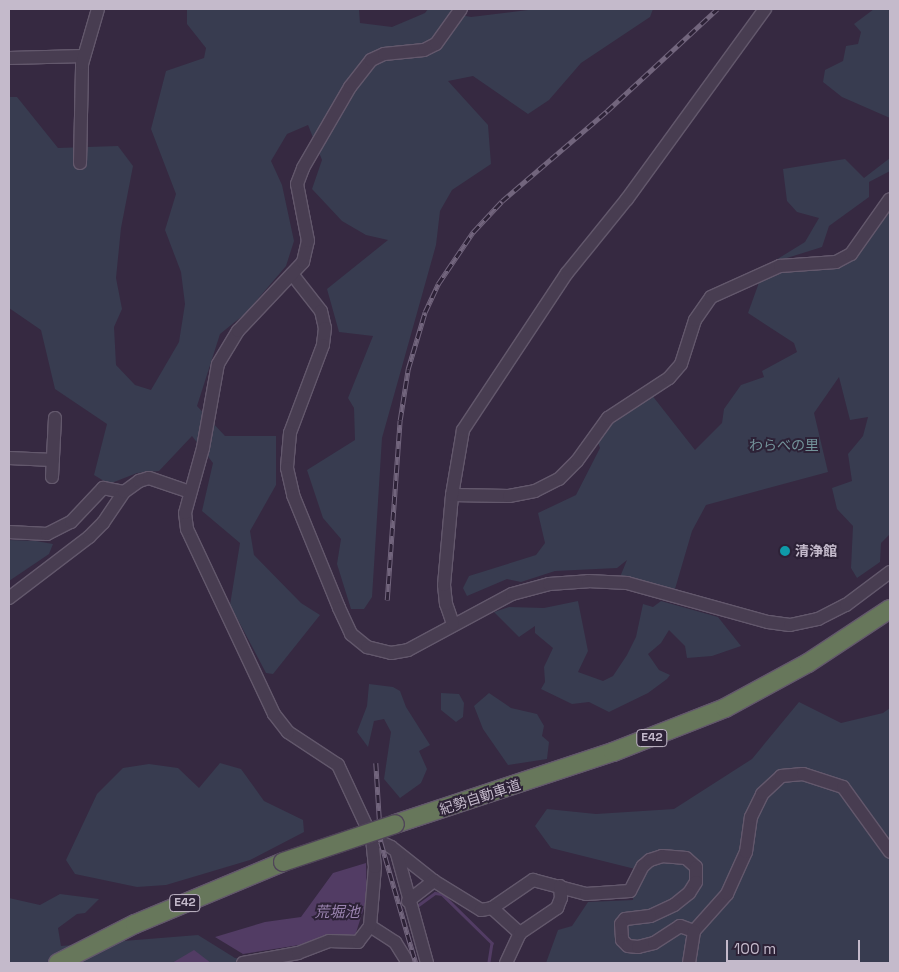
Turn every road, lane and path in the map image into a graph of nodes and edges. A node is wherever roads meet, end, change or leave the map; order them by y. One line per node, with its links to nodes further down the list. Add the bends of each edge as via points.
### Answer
1 (98, 9): 4 (street)
2 (461, 9): 8 (street, via 436,44 424,50 384,54 371,60 350,87 297,184 308,241 303,262)
3 (765, 9): 15 (street, via 627,199 567,273 481,400 463,430)
4 (84, 56): 5 (street); 6 (street)
5 (9, 58)
6 (80, 163)
7 (890, 199): 15 (street, via 851,254 836,262 780,266 711,297 695,320 681,364 669,378 608,418 577,461 558,479 535,491 509,496)
8 (292, 274): 14 (street, via 238,331 218,364 203,448); 20 (street, via 321,311 325,328 323,345 290,433 287,468 293,495 338,608 351,634 367,647 391,652 408,650)
9 (55, 418): 11 (street)
10 (9, 458): 11 (street)
11 (52, 460): 12 (street)
12 (52, 476)
13 (124, 492): 14 (street, via 149,478); 16 (street, via 103,488 71,522 48,534); 18 (street, via 96,530)
14 (190, 492): 21 (street, via 185,513 187,529 274,714 288,732 330,758 346,781)
15 (452, 495): 20 (street, via 444,585)
16 (9, 532)
17 (890, 572): 20 (street, via 846,604 818,619 790,625 768,622 627,583 588,581 549,584 512,594)
18 (9, 598)
19 (890, 609): 31 (highway, 紀勢自動車道 / E42, bridge, via 808,663 725,708 613,752 283,862 135,924)
20 (453, 624)
21 (372, 838): 23 (street, via 391,847); 28 (street, via 375,867)
22 (890, 852): 29 (street, via 843,787 803,774 781,776 762,794 751,817 746,852 727,894)
23 (397, 854): 24 (street); 26 (street)
24 (434, 881): 26 (street); 27 (street, via 471,907 481,910)
25 (560, 886): 27 (street, via 533,880); 29 (street, via 586,894 630,891 642,866 650,860 662,856 686,858 696,867 696,882 689,893 674,905 650,916 626,919 620,933 628,946 638,948 654,943 680,926); 30 (street, via 561,898 557,908)
26 (408, 901): 34 (street)
27 (492, 908): 30 (street)
28 (370, 926): 32 (street, via 358,942 329,941 298,953); 33 (street, via 395,942)
29 (694, 931): 36 (street)
30 (520, 933): 35 (street)
31 (58, 963)
32 (243, 963)
33 (408, 963)
34 (427, 963)
35 (506, 963)
36 (689, 963)

